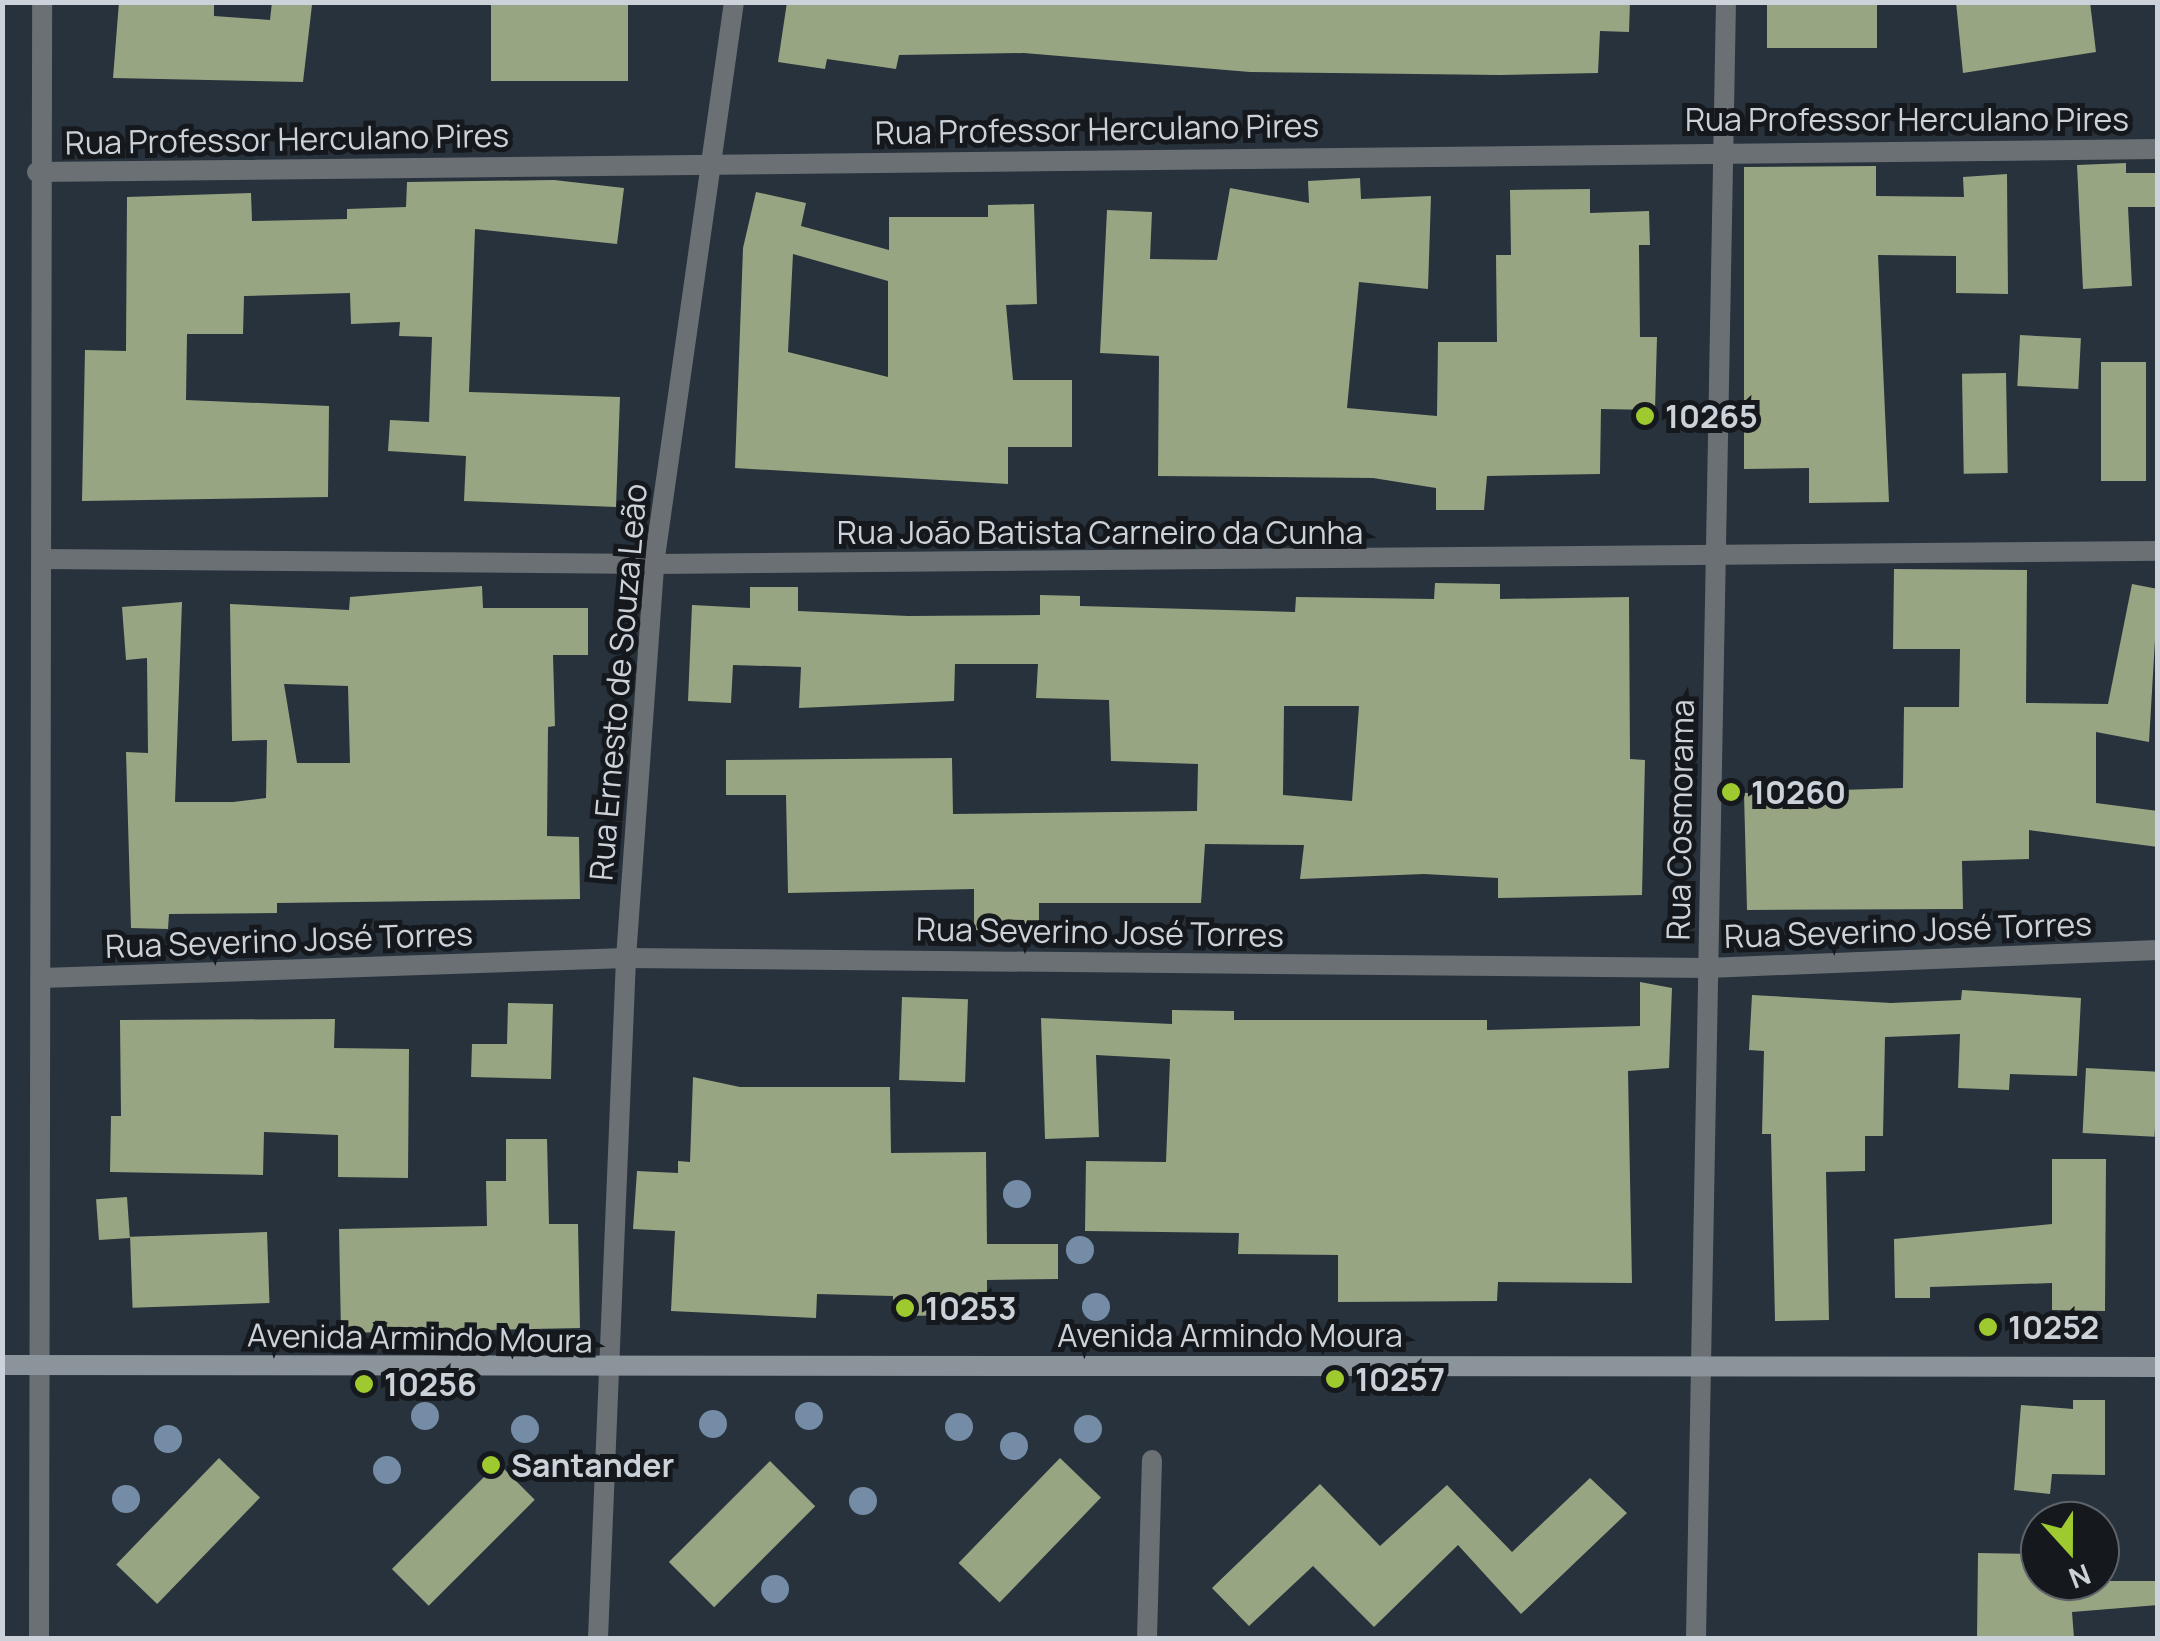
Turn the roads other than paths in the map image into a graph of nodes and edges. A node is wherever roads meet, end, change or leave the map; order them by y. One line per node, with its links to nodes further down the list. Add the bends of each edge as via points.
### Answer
1 (42, 2): 7 (street)
2 (734, 2): 6 (street, Rua Ernesto de Souza Leão)
3 (1726, 2): 4 (street, Rua Cosmorama)
4 (1720, 149): 5 (street, Rua Professor Herculano Pires); 6 (street, Rua Professor Herculano Pires); 9 (street, Rua Cosmorama)
5 (2158, 149)
6 (708, 165): 7 (street, Rua Professor Herculano Pires); 11 (street, Rua Ernesto de Souza Leão)
7 (38, 172): 10 (street)
8 (2158, 552): 9 (street, Rua João Batista Carneiro da Cunha)
9 (1712, 558): 11 (street, Rua João Batista Carneiro da Cunha); 14 (street, Rua Cosmorama)
10 (42, 559): 11 (street, Rua João Batista Carneiro da Cunha); 15 (street)
11 (654, 564): 13 (street, Rua Ernesto de Souza Leão)
12 (2158, 950): 14 (street, Rua Severino José Torres)
13 (626, 958): 14 (street, Rua Severino José Torres); 15 (street, Rua Severino José Torres); 20 (street, Rua Ernesto de Souza Leão)
14 (1708, 968): 18 (street, Rua Cosmorama)
15 (42, 978): 16 (street)
16 (42, 1364): 17 (main road, Avenida Armindo Moura); 20 (main road, Avenida Armindo Moura); 22 (street)
17 (2, 1365)
18 (1695, 1367): 19 (main road, Avenida Armindo Moura); 20 (main road, Avenida Armindo Moura); 25 (street, Rua Cosmorama)
19 (2158, 1367)
20 (604, 1370): 23 (street, Rua Ernesto de Souza Leão)
21 (1152, 1460): 24 (street)
22 (38, 1638)
23 (598, 1638)
24 (1147, 1638)
25 (1696, 1638)

